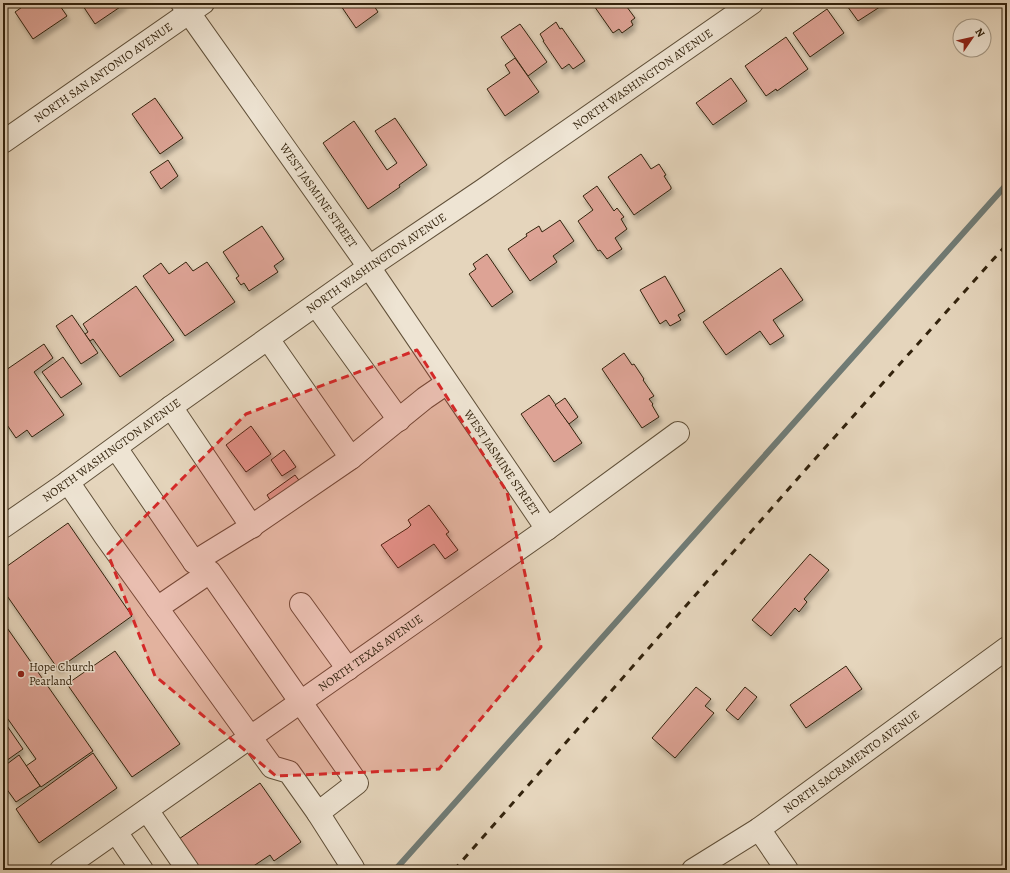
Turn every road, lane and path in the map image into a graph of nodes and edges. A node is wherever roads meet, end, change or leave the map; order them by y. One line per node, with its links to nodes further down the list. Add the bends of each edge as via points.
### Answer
1 (752, 3): 4 (street, NORTH WASHINGTON AVENUE)
2 (191, 6): 3 (street, NORTH SAN ANTONIO AVENUE); 4 (street, WEST JASMINE STREET)
3 (3, 142)
4 (369, 266): 5 (street, NORTH WASHINGTON AVENUE); 7 (street, WEST JASMINE STREET)
5 (316, 305): 6 (street, NORTH WASHINGTON AVENUE); 9 (street)
6 (268, 338): 8 (street, NORTH WASHINGTON AVENUE); 12 (street)
7 (448, 383): 9 (street); 16 (street, WEST JASMINE STREET)
8 (171, 407): 11 (street, NORTH WASHINGTON AVENUE); 15 (street)
9 (399, 420): 12 (street)
10 (678, 433): 16 (street, NORTH TEXAS AVENUE)
11 (116, 448): 13 (street, NORTH WASHINGTON AVENUE); 17 (street)
12 (352, 458): 15 (street)
13 (68, 482): 14 (street, NORTH WASHINGTON AVENUE); 19 (street)
14 (3, 526)
15 (252, 526): 17 (street)
16 (547, 529): 21 (street, NORTH TEXAS AVENUE)
17 (202, 567): 19 (street); 22 (street)
18 (301, 604): 21 (street)
19 (157, 608): 23 (street)
20 (1007, 648): 26 (street, NORTH SACRAMENTO AVENUE)
21 (348, 669): 22 (street, NORTH TEXAS AVENUE)
22 (301, 703): 23 (street, NORTH TEXAS AVENUE); 25 (street, via 357,783)
23 (250, 738): 24 (street, NORTH TEXAS AVENUE); 25 (street, via 272,767 289,772)
24 (147, 810): 27 (street, NORTH TEXAS AVENUE); 30 (street)
25 (318, 814): 31 (street)
26 (759, 829): 32 (street, NORTH SACRAMENTO AVENUE); 33 (street)
27 (116, 832): 28 (street, NORTH TEXAS AVENUE); 29 (street)
28 (66, 869)
29 (142, 870)
30 (188, 870)
31 (352, 870)
32 (693, 870)
33 (787, 870)

